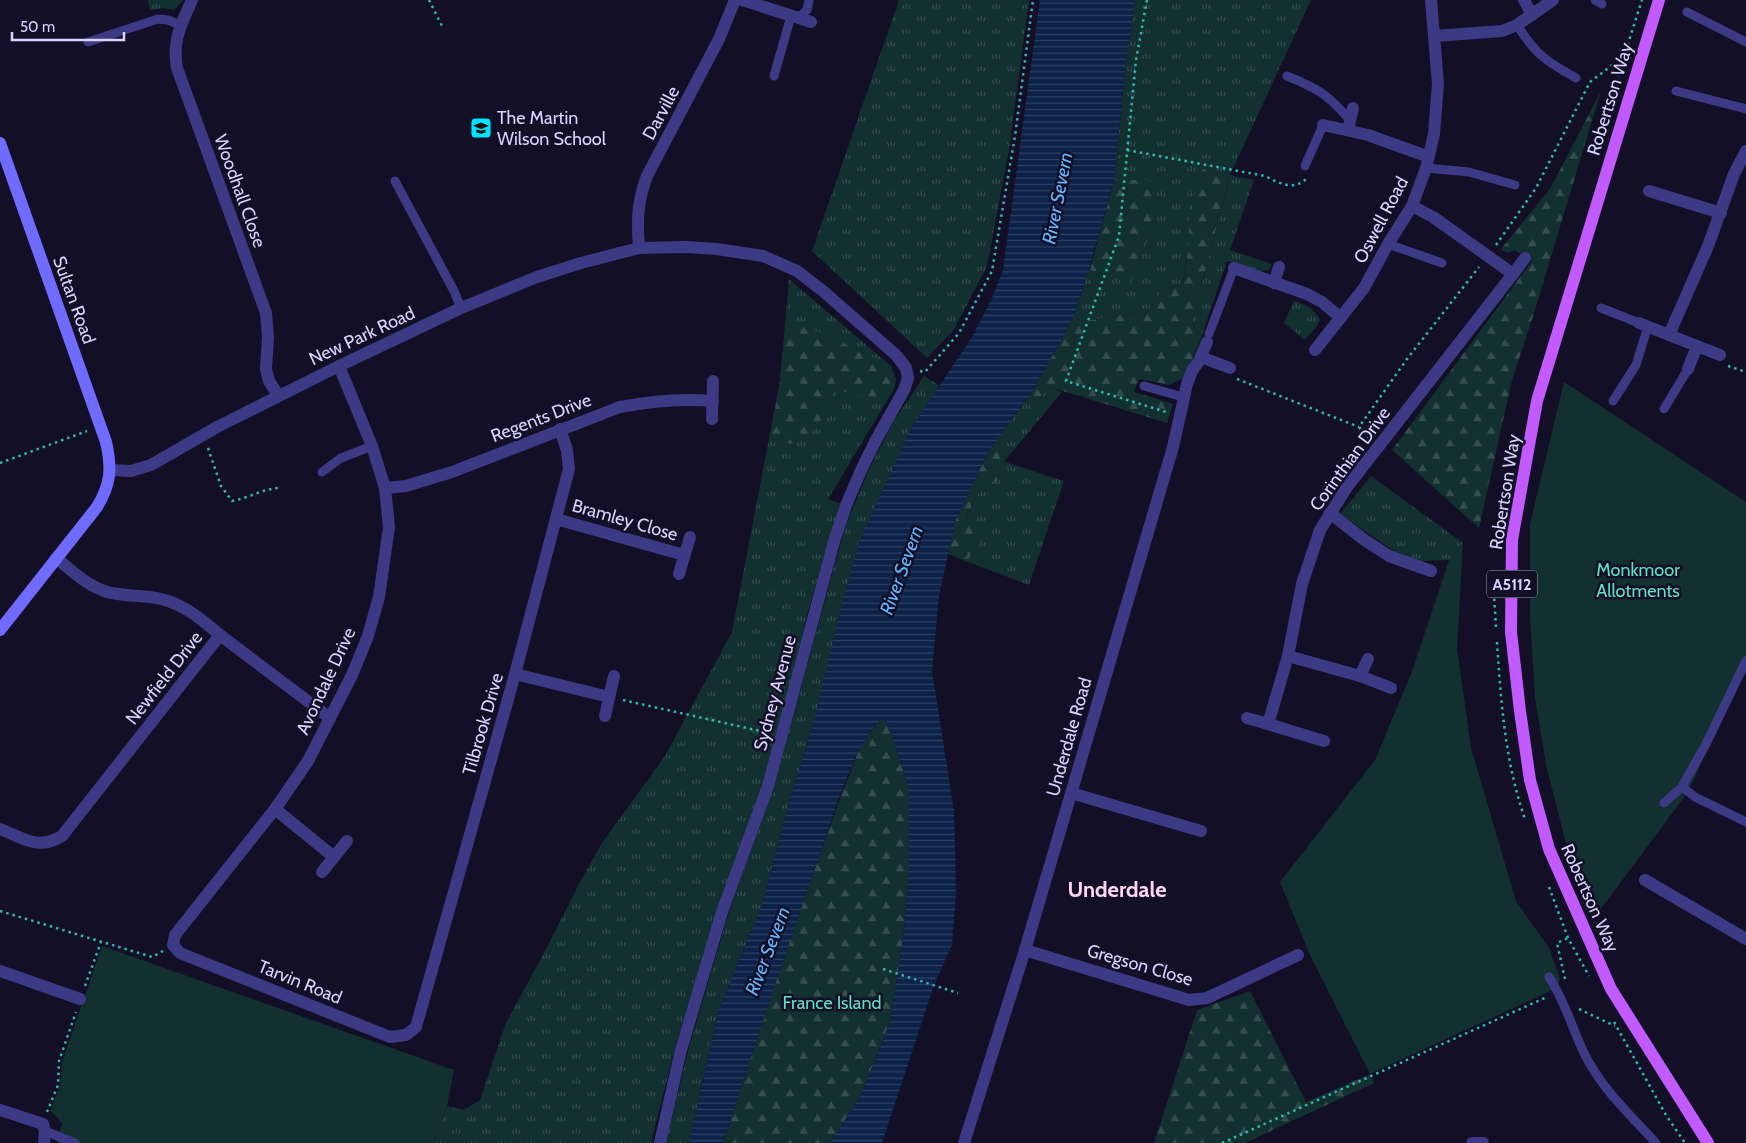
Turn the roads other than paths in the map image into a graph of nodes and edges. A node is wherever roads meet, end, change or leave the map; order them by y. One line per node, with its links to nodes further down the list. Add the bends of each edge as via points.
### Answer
1 (192, 0): 13 (street, Woodhall Close)
2 (735, 0): 35 (street, Darville, via 719,39 641,191)
3 (742, 0): 11 (street)
4 (810, 0): 11 (lane, via 807,10)
5 (1431, 0): 15 (street, Oswell Road)
6 (1524, 0): 10 (street)
7 (1553, 0): 10 (street)
8 (1659, 0): 118 (main road, Robertson Way / A5112, via 1537,401 1512,540 1511,632 1530,780 1548,849 1611,988)
9 (1687, 12): 17 (lane)
10 (1532, 16): 14 (street)
11 (794, 17): 12 (street); 18 (lane)
12 (811, 22)
13 (180, 25): 16 (lane, via 158,18); 58 (street, Woodhall Close, via 174,54 177,68 266,313 266,369)
14 (1517, 25): 15 (street, via 1502,31); 20 (lane, via 1538,55)
15 (1434, 36): 27 (street, Oswell Road, via 1438,93)
16 (88, 42)
17 (1746, 42)
18 (774, 76)
19 (1287, 76): 23 (lane, via 1331,98)
20 (1576, 78)
21 (1676, 91): 22 (lane)
22 (1746, 109)
23 (1350, 119): 24 (street); 27 (street, via 1368,135)
24 (1323, 125): 28 (lane)
25 (0, 143): 66 (street, Sultan Road, via 106,442)
26 (1746, 151): 33 (street, via 1734,174)
27 (1428, 162): 30 (lane); 32 (street, Oswell Road)
28 (1305, 166)
29 (395, 181): 42 (lane)
30 (1515, 185)
31 (1649, 191): 33 (street)
32 (1412, 206): 34 (street, Oswell Road); 40 (street, via 1433,217)
33 (1721, 213): 46 (street)
34 (1388, 244): 37 (lane); 44 (street, Oswell Road, via 1364,288)
35 (639, 248): 42 (street, New Park Road, via 581,262); 53 (street, New Park Road, via 717,249 763,256 797,271 896,355)
36 (1525, 258): 40 (street, Corinthian Drive)
37 (1442, 263)
38 (1279, 267): 41 (street)
39 (1234, 268): 41 (street); 47 (lane)
40 (1513, 274): 69 (street, Corinthian Drive)
41 (1274, 283): 44 (street, via 1307,294)
42 (461, 308): 52 (street, New Park Road)
43 (1601, 308): 45 (lane)
44 (1341, 318): 49 (street, Oswell Road)
45 (1643, 325): 46 (street); 61 (lane, via 1636,365)
46 (1669, 335): 48 (street)
47 (1208, 338): 51 (street, Underdale Road)
48 (1697, 346): 50 (street); 55 (street)
49 (1315, 350)
50 (1720, 355)
51 (1201, 357): 54 (street); 59 (street, Underdale Road)
52 (338, 366): 58 (street, New Park Road); 65 (street, Avondale Drive)
53 (906, 368): 113 (street, Sydney Avenue, via 908,378 904,390 866,460 835,538 768,786 722,912 682,1050)
54 (1230, 368)
55 (1688, 369): 62 (lane)
56 (713, 381): 60 (street)
57 (1144, 386): 59 (lane)
58 (278, 395): 66 (street, New Park Road, via 140,470)
59 (1183, 397): 92 (street, Underdale Road, via 1173,447)
60 (713, 401): 63 (street); 64 (street, Regents Drive, via 646,402 620,407)
61 (1613, 401)
62 (1664, 409)
63 (712, 419)
64 (560, 429): 68 (street, Regents Drive, via 452,472 406,486); 70 (street, Tilbrook Drive, via 569,469)
65 (372, 446): 67 (lane, via 342,458); 68 (street, Avondale Drive)
66 (110, 470): 73 (street, via 100,501)
67 (322, 472)
68 (385, 488): 87 (street, Avondale Drive, via 389,527 379,597 368,636)
69 (1330, 513): 74 (street, via 1389,556); 78 (street, Corinthian Drive, via 1309,559)
70 (556, 519): 72 (street, Bramley Close); 81 (street, Tilbrook Drive)
71 (690, 537): 72 (street, Bramley Close)
72 (684, 555): 75 (street, Bramley Close)
73 (56, 558): 76 (street); 77 (street, Newfield Drive, via 81,579 104,591 175,603 196,614)
74 (1431, 571)
75 (679, 574)
76 (0, 630)
77 (220, 635): 87 (street); 96 (street, Newfield Drive, via 62,836 36,844)
78 (1288, 656): 83 (street); 89 (street, Corinthian Drive)
79 (1368, 659): 83 (street)
80 (1746, 662): 91 (lane)
81 (515, 674): 85 (street); 109 (street, Tilbrook Drive)
82 (614, 676): 85 (street)
83 (1360, 676): 84 (street)
84 (1391, 688)
85 (609, 697): 86 (street)
86 (605, 716)
87 (330, 718): 94 (street, Avondale Drive, via 308,761)
88 (1247, 718): 89 (street)
89 (1268, 724): 90 (street)
90 (1324, 741)
91 (1682, 787): 93 (lane); 95 (lane, via 1695,797)
92 (1071, 793): 97 (street); 104 (street, Underdale Road)
93 (1664, 803)
94 (276, 809): 99 (street); 103 (street, Avondale Drive, via 175,935)
95 (1746, 822)
96 (0, 829)
97 (1201, 830)
98 (347, 841): 99 (street)
99 (334, 857): 100 (street)
100 (322, 872)
101 (1645, 880): 102 (street)
102 (1746, 939)
103 (173, 945): 109 (street, Tarvin Road, via 180,953 390,1037 406,1035)
104 (1026, 950): 105 (street, Gregson Close, via 1189,1000 1207,998); 114 (street, Underdale Road)
105 (1298, 955)
106 (0, 971): 108 (street)
107 (1550, 977): 117 (lane, via 1585,1054 1607,1089)
108 (80, 999)
109 (416, 1027)
110 (0, 1110): 111 (street)
111 (44, 1133): 112 (lane)
112 (76, 1143)
113 (660, 1143)
114 (964, 1143)
115 (1472, 1143): 116 (street)
116 (1483, 1143)
117 (1656, 1143)
118 (1708, 1143)

